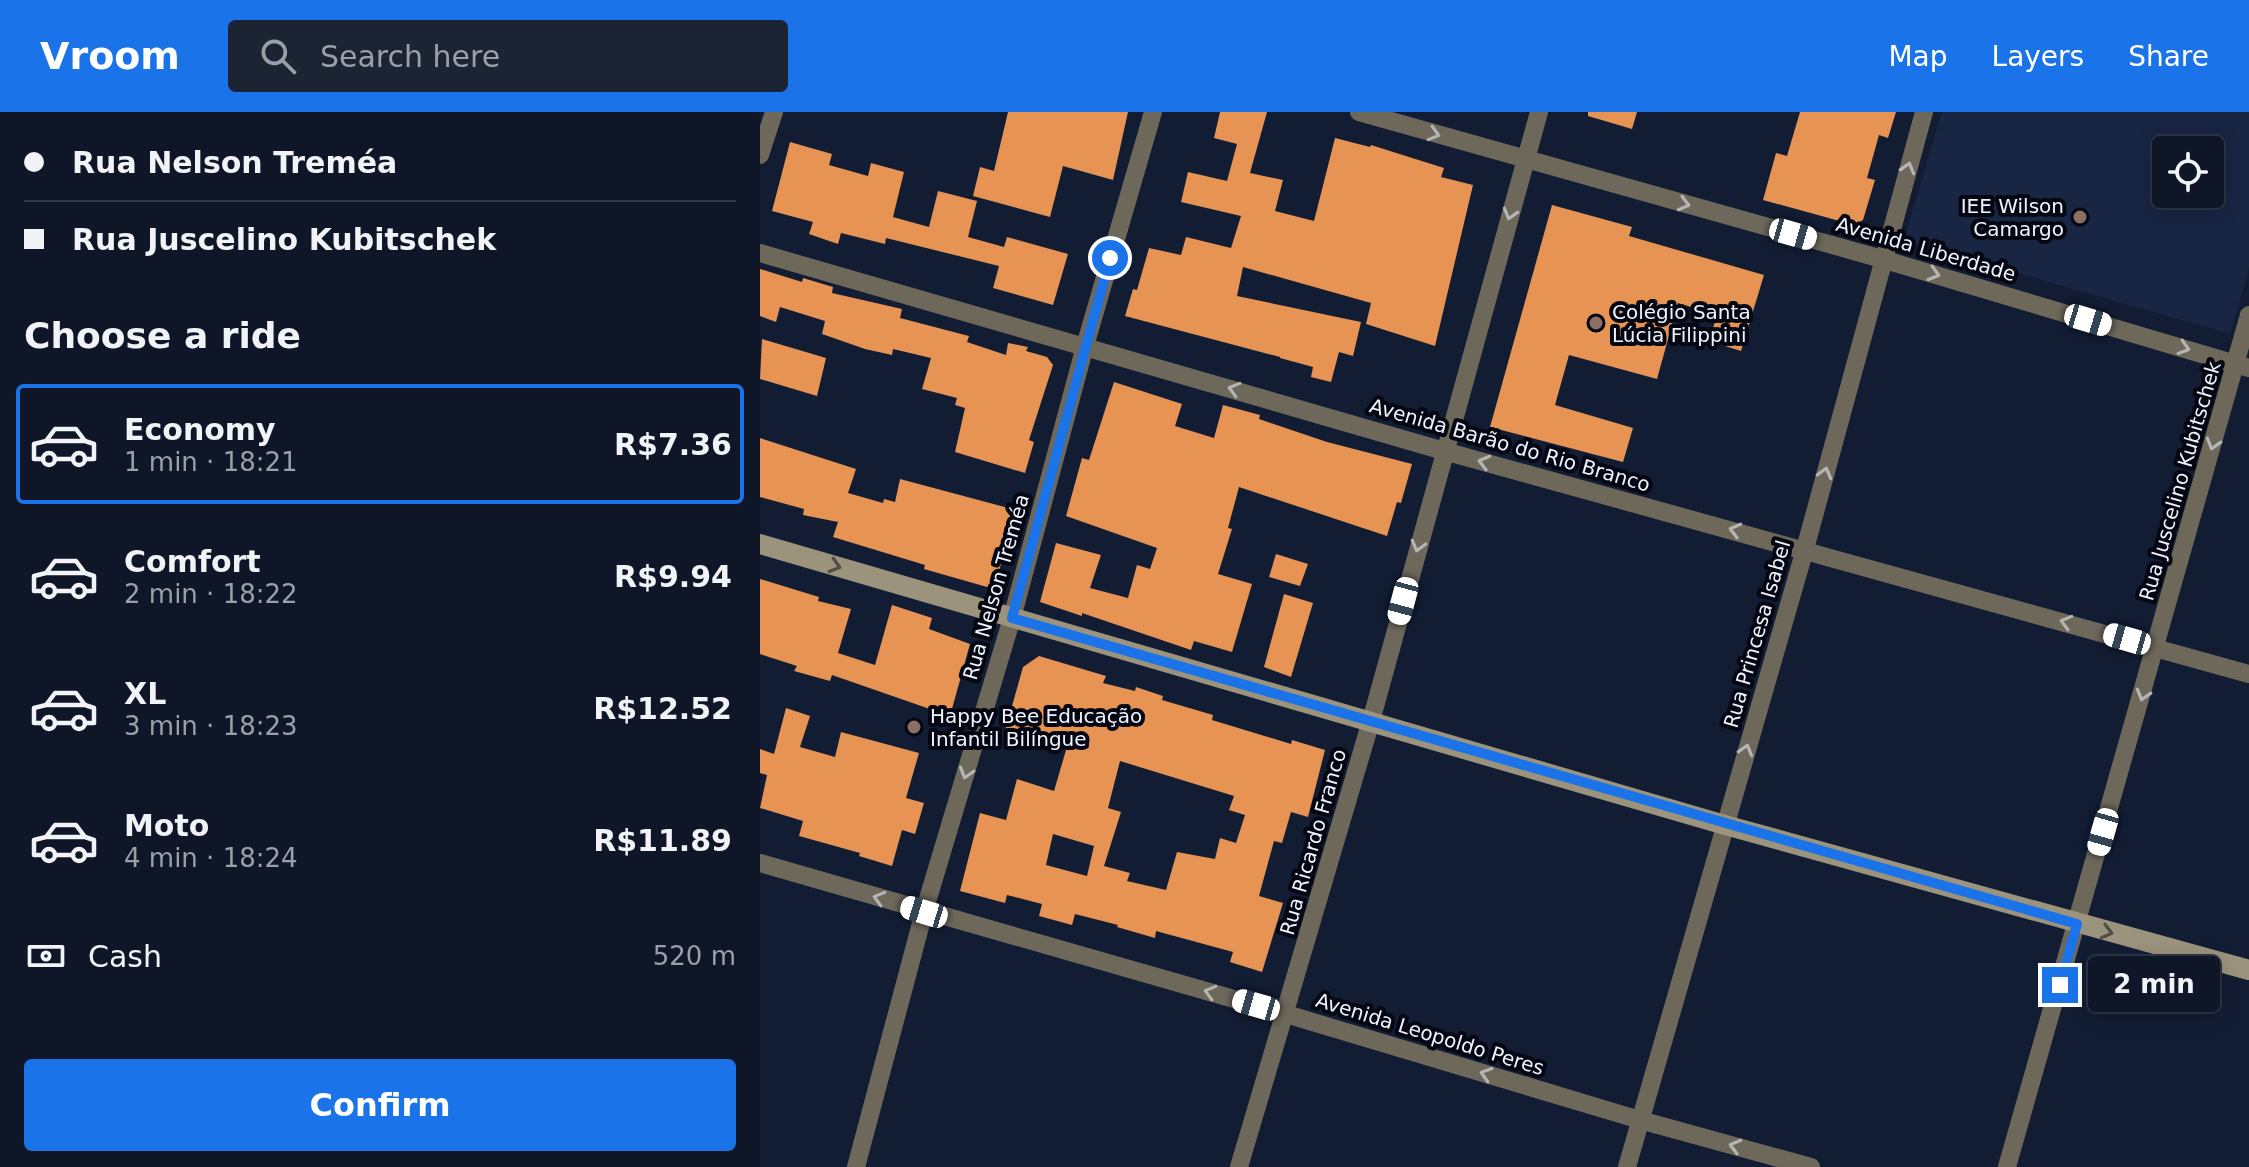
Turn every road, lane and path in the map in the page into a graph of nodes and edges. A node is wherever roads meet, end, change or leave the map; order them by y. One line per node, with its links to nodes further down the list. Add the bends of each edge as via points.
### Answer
1 (774, 112): 6 (street)
2 (1153, 112): 11 (street, Rua Nelson Treméa)
3 (1359, 112): 7 (street, Avenida Liberdade, one-way to 7)
4 (1539, 112): 7 (street, Rua Ricardo Franco)
5 (1924, 112): 9 (street, Rua Princesa Isabel, one-way to 5)
6 (760, 155)
7 (1525, 160): 9 (street, Avenida Liberdade, one-way to 9); 13 (street, Rua Ricardo Franco, one-way to 13)
8 (760, 253): 11 (street, Avenida Barão do Rio Branco)
9 (1882, 259): 12 (street, Avenida Liberdade, one-way to 12); 15 (street, Rua Princesa Isabel, one-way to 9)
10 (2249, 315): 12 (street, Rua Juscelino Kubitschek)
11 (1085, 346): 13 (street, Avenida Barão do Rio Branco, one-way to 11); 16 (street, Rua Nelson Treméa)
12 (2242, 366): 17 (street, Rua Juscelino Kubitschek, one-way to 17)
13 (1444, 451): 15 (street, Avenida Barão do Rio Branco, one-way to 13); 19 (street, Rua Ricardo Franco, one-way to 19)
14 (760, 544): 16 (street, one-way to 16)
15 (1805, 549): 17 (street, Avenida Barão do Rio Branco, one-way to 15); 20 (street, Rua Princesa Isabel, one-way to 15)
16 (1012, 618): 19 (street); 22 (street, Rua Nelson Treméa, one-way to 22)
17 (2156, 647): 18 (street, Avenida Barão do Rio Branco); 23 (street, Rua Juscelino Kubitschek, one-way to 23)
18 (2249, 674)
19 (1371, 721): 20 (street); 25 (street, Rua Ricardo Franco)
20 (1725, 825): 23 (street); 26 (street, Rua Princesa Isabel)
21 (760, 863): 22 (street, Avenida Leopoldo Peres, one-way to 21)
22 (924, 912): 25 (street, Avenida Leopoldo Peres, one-way to 22); 27 (street, Rua Nelson Treméa)
23 (2077, 924): 24 (street, one-way to 24); 31 (street, Rua Juscelino Kubitschek)
24 (2249, 970)
25 (1286, 1014): 26 (street, Avenida Leopoldo Peres, one-way to 25); 28 (street, Rua Ricardo Franco)
26 (1640, 1120): 29 (street, Rua Princesa Isabel); 30 (street, Avenida Leopoldo Peres, one-way to 26)
27 (856, 1167)
28 (1239, 1167)
29 (1627, 1167)
30 (1811, 1167)
31 (2007, 1167)

